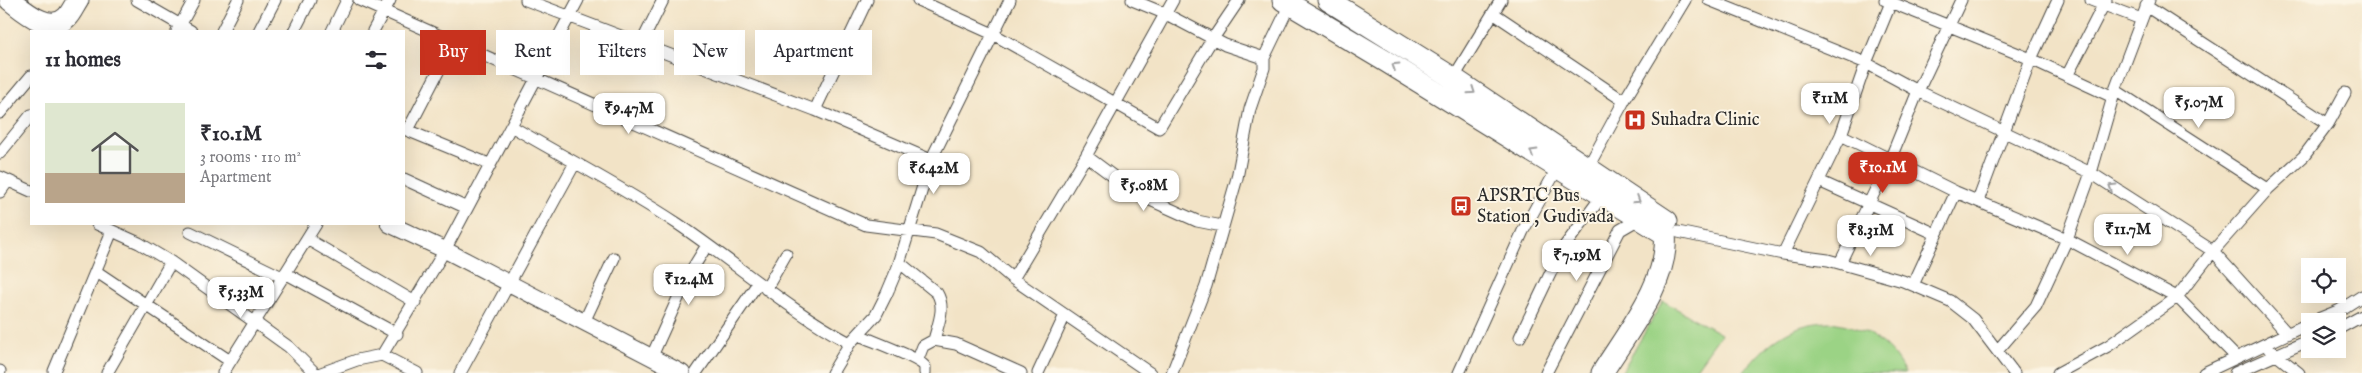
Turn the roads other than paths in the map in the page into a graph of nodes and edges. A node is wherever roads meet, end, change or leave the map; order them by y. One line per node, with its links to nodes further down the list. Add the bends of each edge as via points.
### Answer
1 (10, 0): 37 (highway)
2 (78, 0): 37 (highway, via 67,17)
3 (137, 0): 29 (street)
4 (194, 0): 39 (street)
5 (238, 0): 40 (street)
6 (275, 0): 41 (street)
7 (310, 0): 42 (street)
8 (347, 0): 43 (street)
9 (359, 0): 32 (street)
10 (390, 0): 32 (street)
11 (526, 0): 35 (street)
12 (578, 0): 35 (street)
13 (663, 0): 47 (street)
14 (867, 0): 66 (street)
15 (920, 0): 48 (street)
16 (1010, 0): 48 (street)
17 (1132, 0): 34 (street)
18 (1173, 0): 34 (street)
19 (1239, 0): 49 (street)
20 (1328, 0): 58 (highway)
21 (1501, 0): 33 (street)
22 (1685, 0): 64 (street)
23 (1709, 0): 54 (street)
24 (1961, 0): 38 (street)
25 (2058, 0): 53 (street)
26 (2091, 0): 30 (street)
27 (1889, 1): 38 (street); 54 (street)
28 (1287, 2): 52 (street); 63 (highway, one-way to 28)
29 (150, 3): 39 (street)
30 (2105, 3): 36 (street); 56 (street)
31 (2148, 3): 36 (street); 69 (street)
32 (384, 12): 44 (street); 45 (street)
33 (1492, 13): 58 (street); 64 (street)
34 (1166, 14): 49 (street); 65 (street)
35 (571, 16): 46 (street); 59 (street)
36 (2141, 19): 62 (street)
37 (50, 27)
38 (1949, 27): 53 (street); 60 (street)
39 (183, 29)
40 (223, 30)
41 (260, 30)
42 (295, 30)
43 (332, 30)
44 (374, 30)
45 (424, 30)
46 (609, 30)
47 (648, 30)
48 (992, 34): 65 (street); 76 (street)
49 (1214, 38): 52 (street); 65 (street, via 1159,128)
50 (664, 51): 66 (street)
51 (486, 58): 59 (street)
52 (1264, 58): 98 (street, via 1237,178)
53 (2031, 59): 56 (street); 72 (street)
54 (1866, 63): 60 (street); 73 (street)
55 (436, 75): 71 (street)
56 (2067, 76): 62 (street)
57 (30, 77): 67 (street)
58 (1453, 78): 63 (street); 78 (highway, one-way to 78)
59 (537, 80): 70 (street); 99 (street, via 866,225)
60 (1918, 91): 72 (street); 77 (street)
61 (2345, 93): 69 (street)
62 (2114, 94): 82 (street); 86 (street)
63 (1442, 97): 78 (highway, one-way to 63)
64 (1624, 101): 81 (street)
65 (1114, 103): 75 (street)
66 (815, 110): 76 (street)
67 (0, 113)
68 (30, 116): 74 (street)
69 (2328, 124): 86 (street, via 2304,156)
70 (511, 126): 79 (street); 80 (street)
71 (406, 130): 80 (street)
72 (2005, 132): 82 (street); 91 (street)
73 (1841, 135): 77 (street); 85 (street)
74 (0, 153)
75 (1086, 156): 98 (street, via 1137,194 1197,221); 117 (street)
76 (931, 160): 99 (street)
77 (1890, 160): 89 (street); 92 (street)
78 (1562, 161): 81 (highway); 90 (highway); 161 (street, via 1523,231)
79 (575, 163): 106 (street, via 623,188); 118 (street)
80 (489, 164): 93 (street)
81 (1587, 169): 102 (highway, one-way to 102, via 1641,202)
82 (2091, 174): 105 (street); 108 (street, one-way to 82)
83 (4, 179): 87 (street); 88 (street)
84 (405, 179): 93 (street)
85 (1819, 181): 92 (street); 110 (street)
86 (2268, 189): 108 (street)
87 (30, 191)
88 (0, 192)
89 (1956, 192): 91 (street); 103 (street)
90 (1602, 196): 94 (highway); 134 (street, via 1561,251)
91 (1978, 201): 105 (street)
92 (1869, 202): 103 (street); 114 (street)
93 (467, 208): 107 (street)
94 (1639, 219): 102 (highway); 162 (street, via 1620,230)
95 (100, 225): 100 (street)
96 (315, 225): 104 (street)
97 (391, 225): 107 (street)
98 (1222, 226): 160 (street, via 1206,286)
99 (910, 229): 113 (street); 117 (street, via 936,234 981,252)
100 (112, 231): 112 (street); 115 (street)
101 (190, 232): 116 (street)
102 (1672, 233): 110 (street); 163 (highway, via 1659,279); 164 (highway, via 1679,245 1664,289)
103 (1936, 234): 119 (street)
104 (307, 239): 116 (street); 123 (street)
105 (2067, 239): 122 (street); 139 (street, via 2036,306)
106 (707, 245): 120 (street); 142 (street, via 688,276)
107 (445, 250): 118 (street); 123 (street)
108 (2213, 251): 122 (street); 132 (street)
109 (786, 254): 120 (street)
110 (1783, 254): 114 (street)
111 (614, 258): 129 (street)
112 (171, 262): 124 (street); 128 (street)
113 (900, 263): 135 (street, via 876,315); 136 (street, via 941,299 942,310)
114 (1840, 263): 119 (street)
115 (97, 272): 124 (street); 146 (street)
116 (283, 275): 128 (street); 133 (street)
117 (1013, 279): 126 (street)
118 (510, 285): 129 (street); 152 (street)
119 (1913, 285): 139 (street, via 1950,301 1973,319)
120 (762, 286): 135 (street, via 792,309); 154 (street)
121 (2362, 296): 125 (street)
122 (2177, 297): 143 (street); 166 (street, via 2108,346)
123 (415, 302): 133 (street)
124 (146, 305): 145 (street); 147 (street)
125 (2333, 313)
126 (1065, 315): 158 (street); 159 (street)
127 (2362, 316): 130 (street)
128 (255, 321): 145 (street); 149 (street, via 289,347)
129 (584, 322): 142 (street)
130 (2346, 325)
131 (2301, 326): 132 (street)
132 (2286, 332): 137 (street)
133 (397, 334): 141 (street)
134 (1520, 336)
135 (854, 339): 144 (street); 155 (street)
136 (934, 340): 144 (street, via 923,346); 157 (street, via 956,344)
137 (2264, 343): 140 (street); 143 (street)
138 (2301, 344): 140 (street)
139 (1998, 350): 165 (street)
140 (2274, 354): 168 (street); 169 (street)
141 (382, 355): 150 (street); 151 (street)
142 (652, 356): 153 (street)
143 (2236, 356): 167 (street)
144 (918, 359): 156 (street, via 925,367)
145 (230, 361): 148 (street)
146 (54, 371)
147 (107, 373)
148 (223, 373)
149 (315, 373)
150 (321, 373)
151 (417, 373)
152 (460, 373)
153 (682, 373)
154 (696, 373)
155 (832, 373)
156 (925, 373)
157 (1021, 373)
158 (1038, 373)
159 (1150, 373)
160 (1172, 373)
161 (1459, 373)
162 (1546, 373)
163 (1602, 373)
164 (1616, 373)
165 (2014, 373)
166 (2058, 373)
167 (2204, 373)
168 (2235, 373)
169 (2299, 373)

